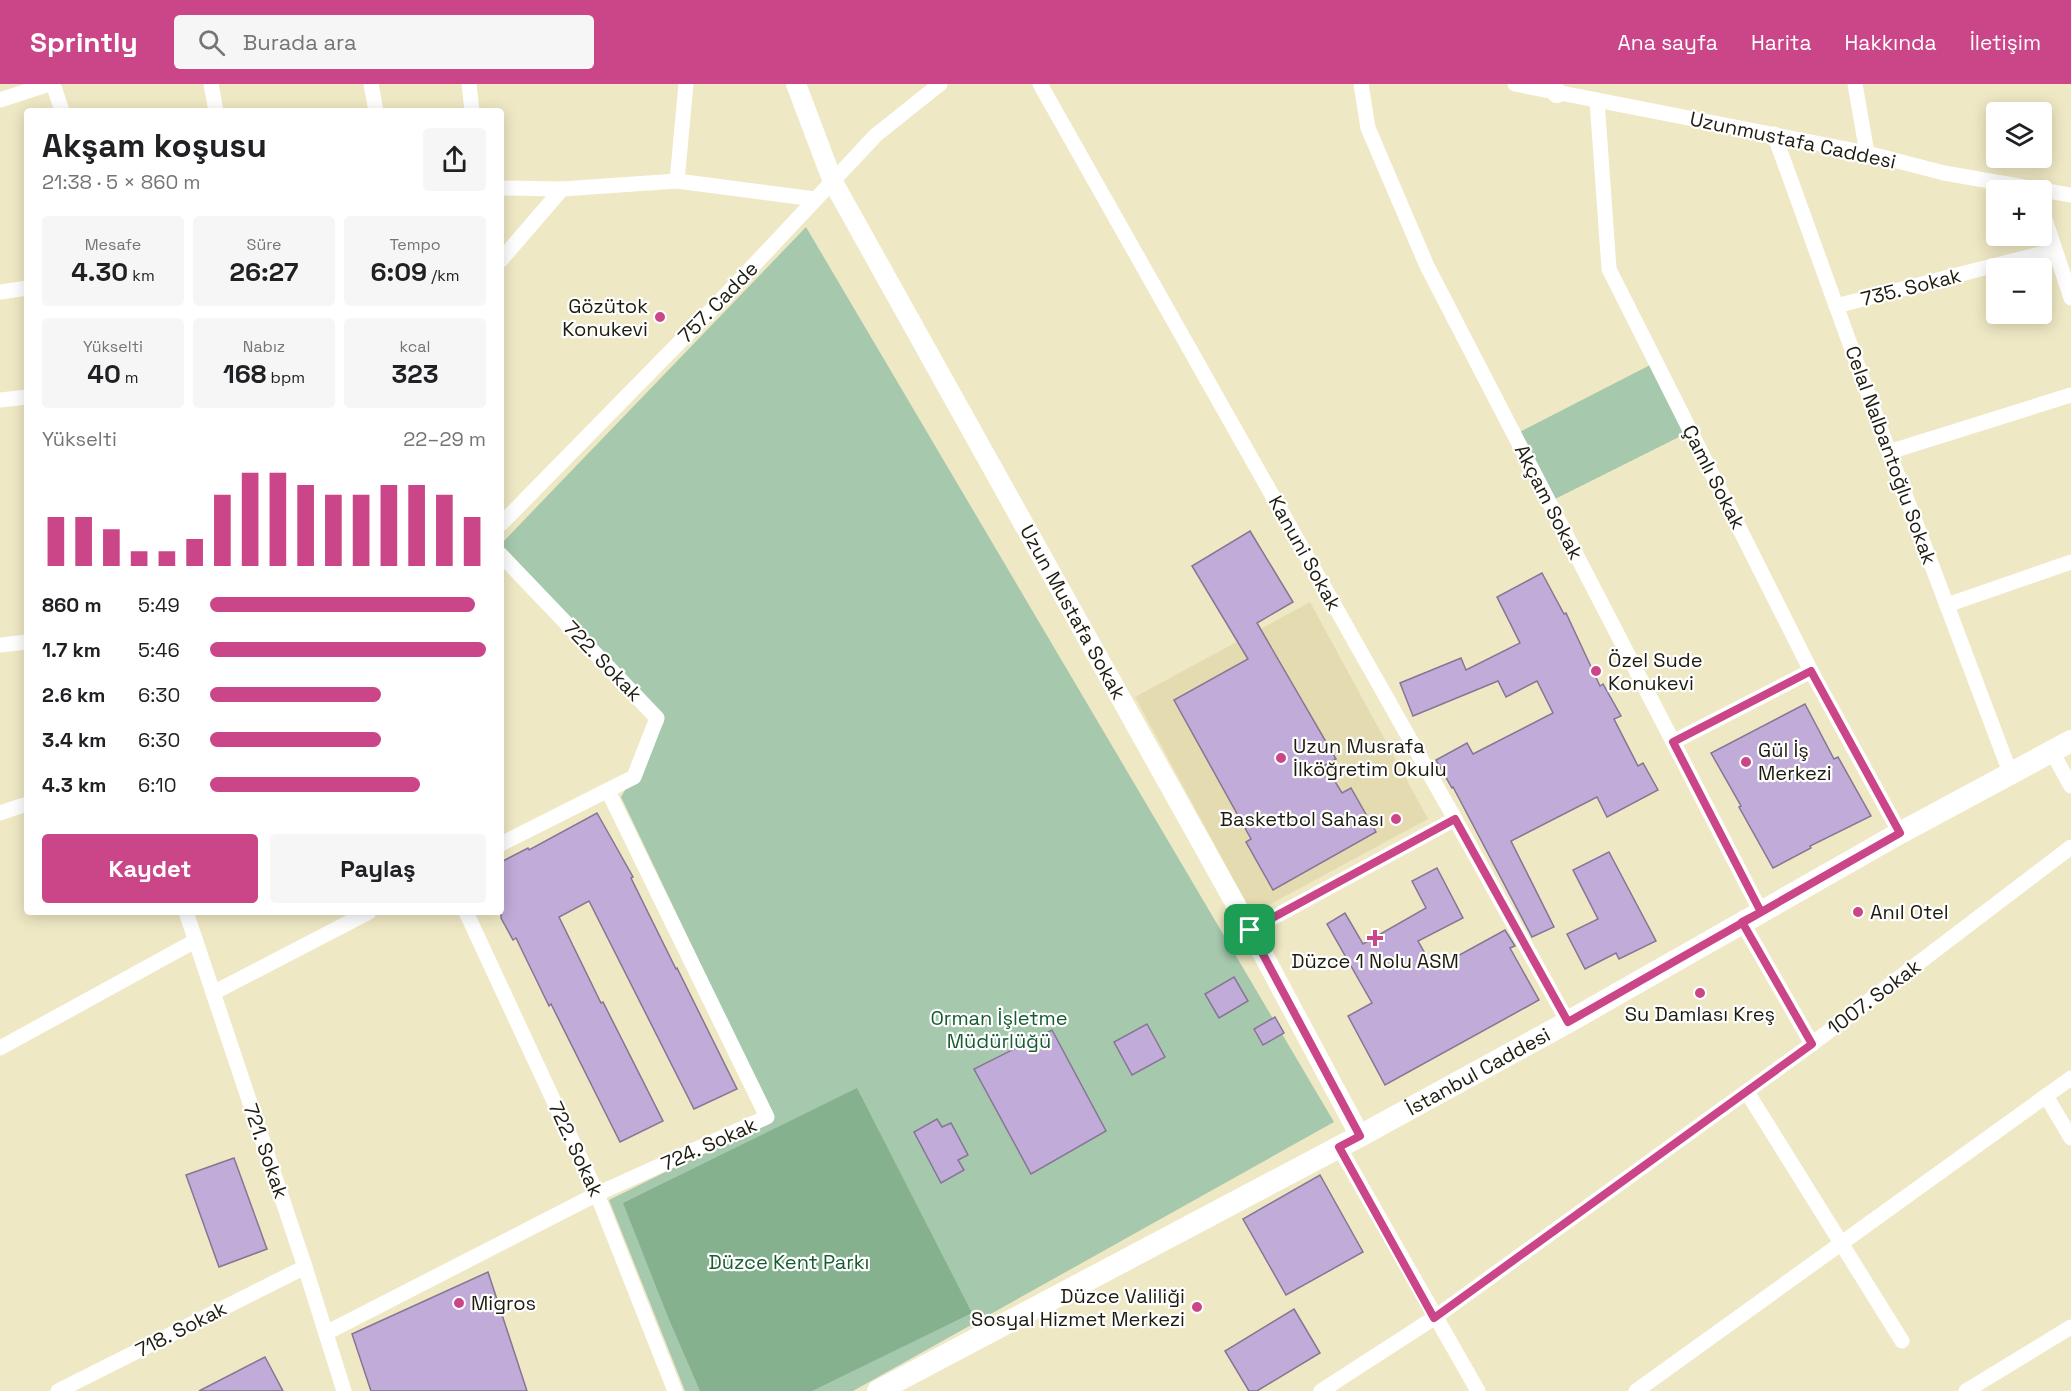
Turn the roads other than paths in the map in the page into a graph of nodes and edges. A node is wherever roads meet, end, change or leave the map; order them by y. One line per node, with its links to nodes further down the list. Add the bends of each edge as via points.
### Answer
1 (211, 84): 16 (street)
2 (371, 84): 17 (street)
3 (469, 84): 18 (street)
4 (686, 84): 21 (street)
5 (796, 84): 23 (street, Uzun Mustafa Sokak)
6 (940, 84): 23 (street, 757. Cadde, via 876,135)
7 (1040, 84): 54 (street, Kanuni Sokak)
8 (1360, 84): 47 (street, Akçam Sokak, via 1368,128 1427,266)
9 (1515, 84): 12 (street, Uzunmustafa Caddesi)
10 (1855, 84): 20 (street)
11 (43, 85): 13 (street); 15 (street)
12 (1553, 88): 14 (street, Uzunmustafa Caddesi)
13 (0, 100)
14 (1597, 100): 19 (street, Uzunmustafa Caddesi); 46 (street, Çamlı Sokak, via 1609,269)
15 (60, 108)
16 (215, 108)
17 (375, 108)
18 (472, 108)
19 (1774, 135): 20 (street, Uzunmustafa Caddesi); 35 (street, Celal Nalbantoğlu Sokak)
20 (1868, 153): 22 (street, Uzunmustafa Caddesi)
21 (677, 181): 25 (street); 28 (street)
22 (1986, 181)
23 (833, 182): 28 (street, 757. Cadde); 62 (street, Uzun Mustafa Sokak)
24 (504, 188): 25 (street)
25 (562, 189): 31 (street)
26 (2052, 192): 27 (street, Uzunmustafa Caddesi)
27 (2071, 195)
28 (815, 199): 40 (street, 757. Cadde)
29 (2052, 241): 30 (street)
30 (2055, 250): 34 (street); 35 (street, 735. Sokak)
31 (504, 257)
32 (24, 288): 33 (street)
33 (0, 292)
34 (2071, 298)
35 (1836, 306): 39 (street, Celal Nalbantoğlu Sokak)
36 (2071, 395): 39 (street)
37 (24, 397): 38 (street)
38 (0, 400)
39 (1889, 452): 43 (street, Celal Nalbantoğlu Sokak)
40 (504, 521)
41 (504, 558): 51 (street, 722. Sokak, via 657,718 634,777)
42 (2071, 562): 43 (street)
43 (1947, 605): 49 (street, Celal Nalbantoğlu Sokak)
44 (24, 642): 45 (street)
45 (0, 645)
46 (1811, 671): 47 (street); 55 (street, Çamlı Sokak)
47 (1673, 742): 61 (street, Akçam Sokak)
48 (2062, 746): 49 (main road, İstanbul Caddesi); 50 (street)
49 (2011, 775): 55 (main road, İstanbul Caddesi)
50 (2071, 786)
51 (608, 791): 56 (street, 722. Sokak); 74 (street, 724. Sokak, via 767,1117)
52 (24, 805): 53 (street)
53 (0, 813)
54 (1455, 819): 62 (street); 65 (street, Kanuni Sokak)
55 (1900, 833): 61 (main road, İstanbul Caddesi)
56 (504, 843)
57 (2071, 847): 66 (street, 1007. Sokak)
58 (187, 915): 63 (street, 721. Sokak)
59 (363, 915): 64 (street)
60 (467, 915): 74 (street, 722. Sokak)
61 (1751, 917): 65 (main road, İstanbul Caddesi); 66 (street, Akçam Sokak)
62 (1250, 930): 71 (street, Uzun Mustafa Sokak)
63 (195, 942): 64 (street, 721. Sokak); 67 (street)
64 (213, 993): 76 (street, 721. Sokak)
65 (1568, 1022): 71 (main road, İstanbul Caddesi)
66 (1812, 1044): 69 (street, 1007. Sokak)
67 (0, 1048)
68 (2071, 1078): 70 (street)
69 (1747, 1092): 75 (street); 77 (street, 1007. Sokak)
70 (2046, 1096): 72 (street); 75 (street)
71 (1360, 1136): 73 (main road, İstanbul Caddesi)
72 (2071, 1138)
73 (1339, 1147): 77 (street); 85 (main road, İstanbul Caddesi)
74 (597, 1194): 79 (street, 724. Sokak); 84 (street, 722. Sokak)
75 (1841, 1244): 80 (street); 88 (street)
76 (305, 1267): 79 (street, 721. Sokak); 82 (street, 718. Sokak)
77 (1434, 1318): 86 (street, 1007. Sokak); 87 (street)
78 (2071, 1327): 81 (street)
79 (326, 1333): 83 (street, 721. Sokak)
80 (1902, 1341)
81 (1974, 1389)
82 (58, 1391)
83 (344, 1391)
84 (675, 1391)
85 (878, 1391)
86 (1321, 1391)
87 (1478, 1391)
88 (1636, 1391)

